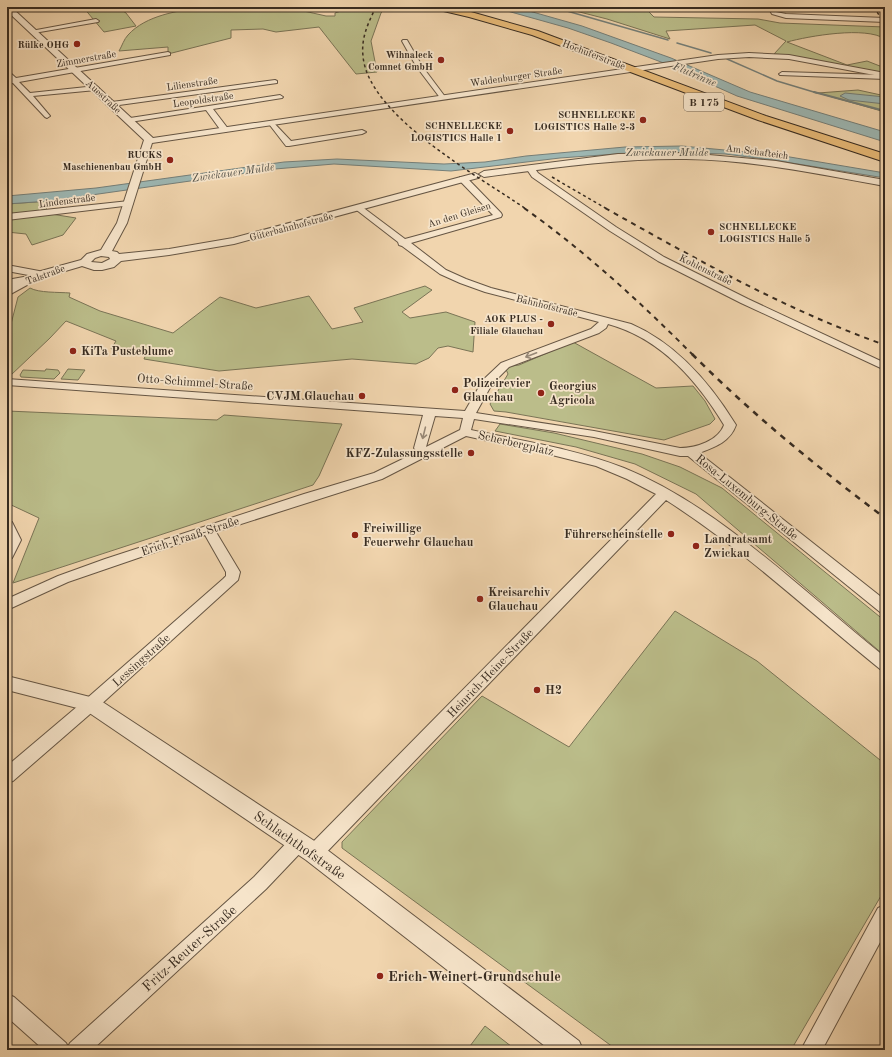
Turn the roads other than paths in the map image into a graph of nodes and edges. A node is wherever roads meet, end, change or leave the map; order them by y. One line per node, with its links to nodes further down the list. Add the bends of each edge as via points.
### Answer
1 (7, 7): 6 (street, Auestraße)
2 (438, 7): 7 (main road, Hochuferstraße / B 175)
3 (771, 7): 4 (street, via 774,13 786,16)
4 (885, 20)
5 (96, 21): 6 (street)
6 (34, 31): 12 (street, Auestraße)
7 (553, 39): 10 (main road, Hochuferstraße / B 175); 11 (main road, Hochuferstraße / B 175)
8 (405, 41): 23 (street, via 419,66)
9 (168, 54): 12 (street, Zimmerstraße)
10 (606, 63): 11 (main road, Hochuferstraße / B 175); 15 (street, via 604,71)
11 (635, 69): 15 (street, Waldenburger Straße); 16 (street, Waldenburger Straße, via 708,58 749,55 789,57); 32 (main road, B 175, via 769,120); 33 (main road, B 175, via 719,107)
12 (76, 70): 17 (street, Zimmerstraße); 20 (street, Auestraße)
13 (7, 72): 17 (street)
14 (782, 74): 16 (street, Waldenburger Straße)
15 (599, 75): 23 (street, Waldenburger Straße)
16 (885, 76)
17 (15, 80): 18 (street, Zimmerstraße); 21 (street)
18 (7, 82)
19 (275, 82): 24 (street, Lilienstraße)
20 (96, 88): 21 (street); 24 (street, Auestraße)
21 (28, 95): 26 (street)
22 (280, 97): 25 (street, Leopoldstraße)
23 (443, 98): 28 (street, Waldenburger Straße)
24 (112, 104): 27 (street, Auestraße)
25 (208, 108): 27 (street, Leopoldstraße); 29 (street)
26 (48, 116)
27 (130, 120): 31 (street, Auestraße)
28 (271, 123): 29 (street, Waldenburger Straße); 30 (street, via 289,144)
29 (225, 130): 31 (street, Waldenburger Straße)
30 (362, 132)
31 (150, 141): 38 (street)
32 (885, 158)
33 (885, 162)
34 (530, 168): 35 (street, Am Schafteich); 37 (street, Am Schafteich, via 618,157 695,157 776,164); 50 (street, Kohlenstraße, via 535,175 660,259)
35 (479, 175): 36 (street, Güterbahnhofstraße)
36 (463, 179): 39 (street, Güterbahnhofstraße); 41 (street, An den Gleisen, via 498,214 496,217)
37 (885, 183)
38 (129, 203): 40 (street, Lindenstraße); 42 (street)
39 (358, 208): 41 (street, Bahnhofstraße); 43 (street, Güterbahnhofstraße, via 213,246)
40 (7, 217)
41 (402, 243): 49 (street, Bahnhofstraße, via 463,282)
42 (105, 253): 43 (street, via 113,254); 44 (street, Talstraße, via 91,256)
43 (116, 258): 44 (street, via 114,262 103,266 93,267)
44 (85, 262): 46 (street, Talstraße)
45 (7, 268): 46 (street); 47 (street, via 15,276)
46 (34, 276): 47 (street); 48 (street, Talstraße)
47 (12, 282)
48 (7, 292)
49 (605, 320): 53 (street, one-way to 53, via 602,326 591,332 505,365 487,382); 56 (street, Bahnhofstraße, via 636,329 669,352 711,394 725,415 730,425 729,432 716,442)
50 (885, 367)
51 (7, 382): 52 (street, Otto-Schimmel-Straße)
52 (430, 412): 53 (street, Scherbergplatz); 55 (street, one-way to 55, via 420,448)
53 (469, 414): 54 (street, Scherbergplatz); 56 (street, Rosa-Luxemburg-Straße)
54 (465, 432): 55 (street, Scherbergplatz); 58 (street, Scherbergplatz, via 603,464)
55 (425, 452): 57 (street, Scherbergplatz)
56 (691, 452): 63 (street, Rosa-Luxemburg-Straße)
57 (378, 476): 60 (street, Erich-Fraaß-Straße)
58 (666, 493): 64 (street, Scherbergplatz, via 735,540); 68 (street, Heinrich-Heine-Straße)
59 (7, 525): 61 (street, via 14,540)
60 (208, 530): 62 (street, Erich-Fraaß-Straße, via 63,579); 66 (street, Lessingstraße, via 233,572 233,577)
61 (7, 555)
62 (7, 605)
63 (885, 608)
64 (885, 665)
65 (7, 683): 66 (street, Schlachthofstraße)
66 (91, 704): 67 (street, Lessingstraße); 68 (street, Schlachthofstraße)
67 (7, 776)
68 (307, 848): 72 (street, Fritz-Reuter-Straße, via 260,883); 73 (street, Schlachthofstraße)
69 (885, 914): 74 (street)
70 (7, 1004): 71 (street)
71 (58, 1050)
72 (77, 1050)
73 (570, 1050)
74 (811, 1050)

